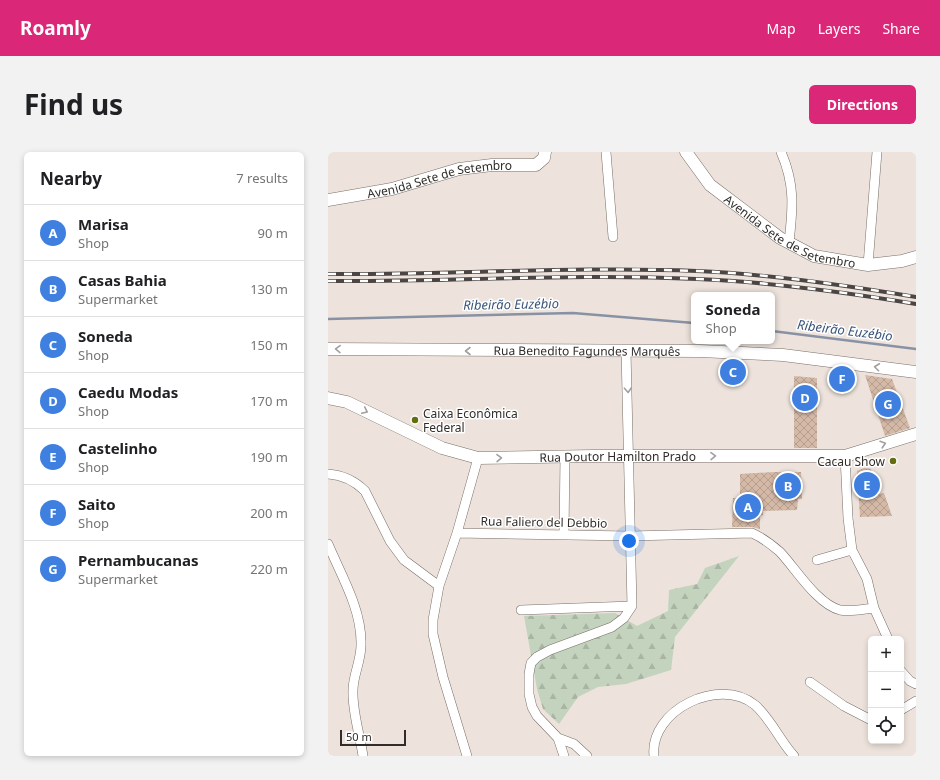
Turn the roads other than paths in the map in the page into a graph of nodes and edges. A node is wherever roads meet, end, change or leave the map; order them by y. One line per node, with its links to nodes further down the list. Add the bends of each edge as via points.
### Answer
1 (545, 152): 6 (main road, Avenida Sete de Setembro, via 544,158 536,165 492,164 459,169 392,189)
2 (606, 152): 7 (street)
3 (686, 152): 8 (main road, Avenida Sete de Setembro, via 710,185)
4 (781, 152): 8 (street, via 791,178 793,193)
5 (877, 152): 10 (street)
6 (328, 200)
7 (613, 237)
8 (789, 242): 10 (main road, Avenida Sete de Setembro, via 814,256)
9 (916, 257): 10 (main road, Avenida Sete de Setembro)
10 (868, 265)
11 (328, 349): 12 (main road, Rua Benedito Fagundes Marquês, one-way to 11)
12 (626, 351): 13 (main road, Rua Benedito Fagundes Marquês, one-way to 12, via 782,355); 18 (street, one-way to 18)
13 (916, 372)
14 (328, 398): 19 (main road, Rua Doutor Hamilton Prado, one-way to 19, via 347,402 442,448)
15 (916, 434): 17 (main road, Rua Doutor Hamilton Prado, one-way to 15)
16 (565, 456): 18 (main road, Rua Doutor Hamilton Prado); 19 (main road, Rua Doutor Hamilton Prado, one-way to 16); 22 (street)
17 (845, 456): 18 (main road, Rua Doutor Hamilton Prado, one-way to 17); 25 (street)
18 (629, 457): 23 (street)
19 (478, 458): 21 (street)
20 (328, 474): 27 (street, via 338,475 365,491 404,560)
21 (458, 533): 22 (street, Rua Faliero del Debbio); 27 (street)
22 (564, 534): 23 (street, Rua Faliero del Debbio)
23 (630, 536): 28 (street); 29 (street, Rua Faliero del Debbio, via 752,533 766,540 820,598 833,607 841,610)
24 (328, 544): 39 (street, via 359,624 360,662 353,689)
25 (852, 550): 26 (street); 29 (street, via 867,579)
26 (817, 560)
27 (439, 586): 40 (street, via 433,620 434,634 443,677)
28 (632, 606): 30 (street); 38 (street, via 624,618 612,627 550,650 532,663 529,674 532,707)
29 (874, 608): 31 (street)
30 (521, 610)
31 (887, 636)
32 (902, 672): 34 (street)
33 (810, 682): 37 (street, via 844,706)
34 (916, 684)
35 (916, 701): 36 (street)
36 (904, 708)
37 (868, 718)
38 (558, 738): 41 (street); 42 (street, via 574,744)
39 (363, 756)
40 (467, 756)
41 (564, 756)
42 (587, 756)
43 (654, 756): 44 (street, via 658,732 674,711 700,697 727,694 755,705)
44 (794, 756)

